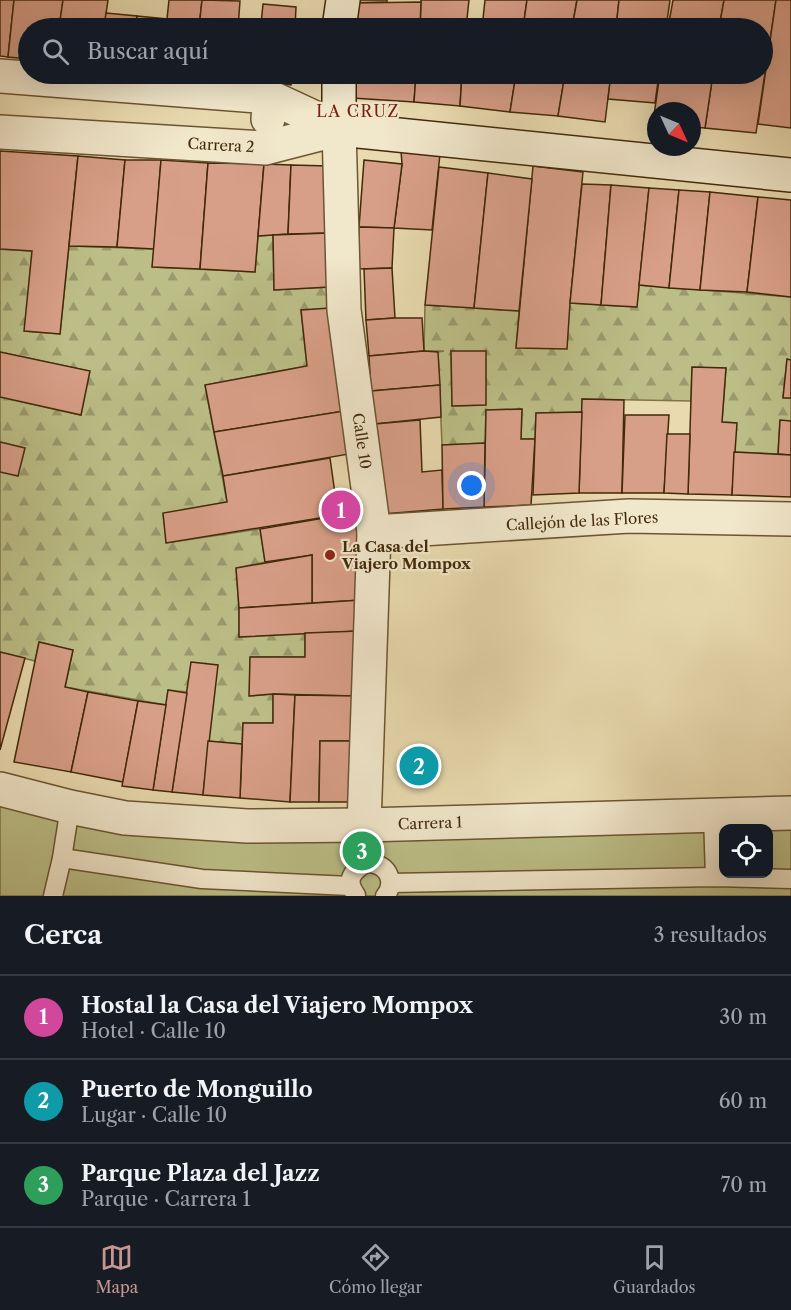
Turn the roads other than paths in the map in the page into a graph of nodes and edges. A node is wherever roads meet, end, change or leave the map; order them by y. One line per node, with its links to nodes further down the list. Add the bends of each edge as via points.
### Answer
1 (0, 76): 2 (street)
2 (18, 77)
3 (103, 84): 5 (street)
4 (339, 84): 6 (street)
5 (270, 97): 6 (street); 8 (street, Carrera 2)
6 (339, 129): 8 (street); 9 (street); 11 (street, Calle 10, via 344,310)
7 (0, 132): 8 (street, Carrera 2)
8 (264, 148)
9 (791, 175)
10 (791, 519): 11 (street, Callejón de las Flores, via 629,516)
11 (374, 532): 16 (street, Calle 10)
12 (0, 789): 13 (street, Carrera 1)
13 (70, 807): 16 (street, Carrera 1, via 125,818 186,823); 17 (lane)
14 (791, 813): 15 (street, Carrera 1)
15 (713, 815): 16 (street, Carrera 1); 19 (lane)
16 (364, 825): 18 (lane)
17 (62, 858): 22 (lane, via 202,879); 23 (lane)
18 (365, 863): 21 (lane, via 383,868 389,875); 22 (lane, via 351,877)
19 (715, 877): 20 (lane); 21 (lane)
20 (791, 879)
21 (388, 889)
22 (354, 891)
23 (53, 896)

